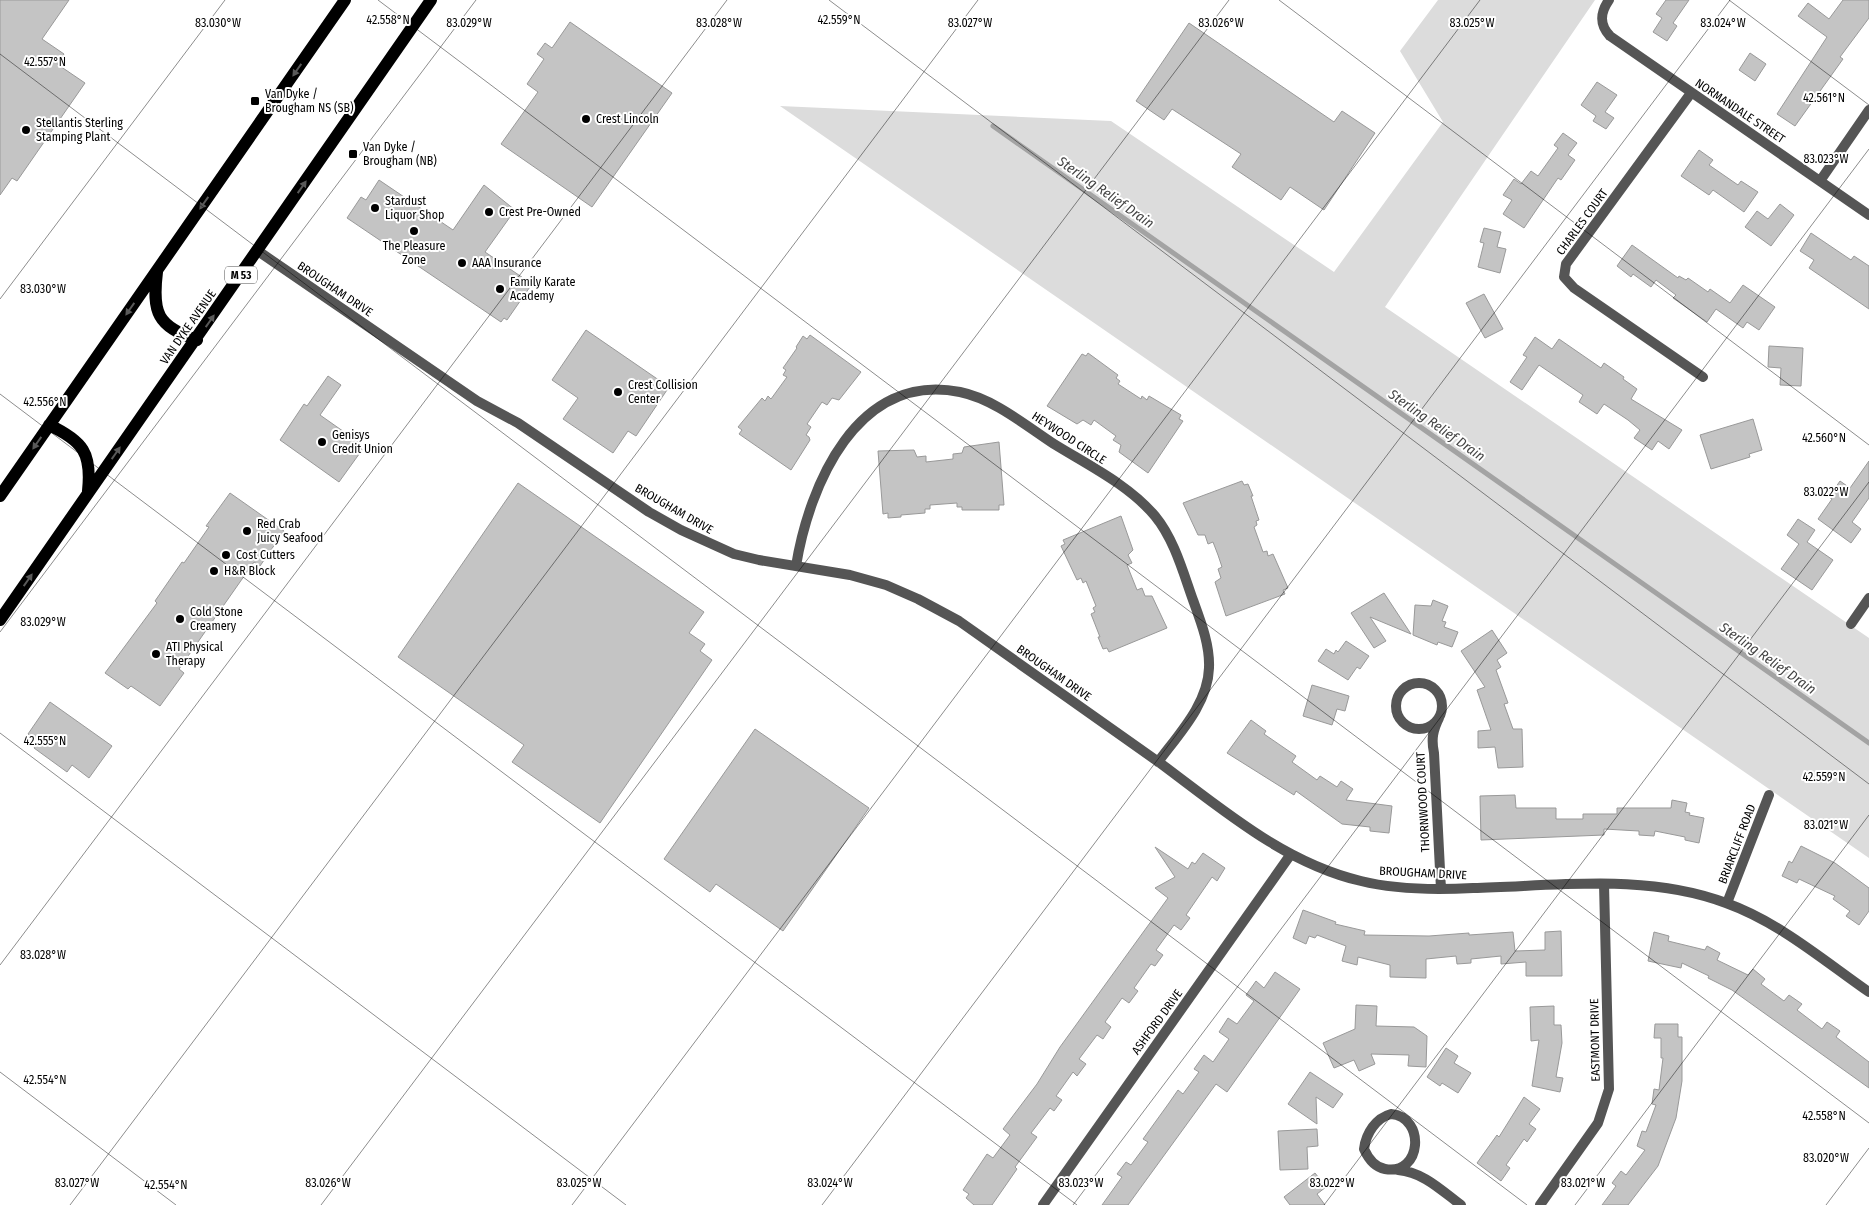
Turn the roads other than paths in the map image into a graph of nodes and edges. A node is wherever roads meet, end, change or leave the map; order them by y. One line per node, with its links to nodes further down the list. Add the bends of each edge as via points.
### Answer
1 (345, 0): 9 (main road, one-way to 9)
2 (431, 0): 8 (main road, VAN DYKE AVENUE / M 53, one-way to 2)
3 (1609, 0): 4 (street, NORMANDALE STREET, via 1601,22 1610,36)
4 (1691, 93): 6 (street, NORMANDALE STREET); 11 (street, CHARLES COURT, via 1566,264 1564,277 1574,288)
5 (1869, 110): 6 (street)
6 (1820, 181): 7 (street, NORMANDALE STREET)
7 (1869, 215)
8 (258, 251): 10 (main road, VAN DYKE AVENUE / M 53, one-way to 8); 15 (street, BROUGHAM DRIVE, via 478,401 518,423 665,521 734,554)
9 (158, 270): 10 (main road, via 154,296 163,323 173,331); 12 (main road, one-way to 12)
10 (197, 340): 13 (main road, VAN DYKE AVENUE / M 53, one-way to 10)
11 (1703, 377)
12 (49, 425): 13 (main road, via 70,435 81,445 90,472); 14 (main road, one-way to 14)
13 (88, 493): 17 (main road, VAN DYKE AVENUE / M 53, one-way to 13)
14 (0, 496)
15 (796, 566): 22 (street, BROUGHAM DRIVE, via 850,574 918,599 959,622); 22 (street, HEYWOOD CIRCLE, via 820,482 860,422 895,399 926,391 960,392 997,407 1134,495 1156,517 1175,551 1202,627 1209,668 1194,712)
16 (1869, 598): 18 (street)
17 (0, 620)
18 (1851, 624)
19 (1439, 718): 20 (street, via 1427,728); 20 (street, THORNWOOD COURT, via 1442,703 1436,690 1423,683 1408,685 1398,695 1396,711 1404,724); 21 (street, THORNWOOD COURT)
20 (1411, 728): 21 (street, THORNWOOD COURT)
21 (1432, 742): 26 (street, THORNWOOD COURT)
22 (1158, 762): 24 (street, BROUGHAM DRIVE, via 1254,832)
23 (1769, 794): 27 (street, BRIARCLIFF ROAD)
24 (1291, 854): 26 (street, BROUGHAM DRIVE, via 1361,881 1391,887); 32 (street, ASHFORD DRIVE)
25 (1604, 884): 26 (street, BROUGHAM DRIVE); 27 (street, BROUGHAM DRIVE, via 1678,889); 34 (street, EASTMONT DRIVE, via 1608,1089 1605,1105 1591,1134)
26 (1440, 889)
27 (1727, 903): 28 (street, BROUGHAM DRIVE, via 1773,924)
28 (1869, 992)
29 (1413, 1157): 30 (street, via 1408,1164); 30 (street, via 1415,1134 1411,1123 1398,1114 1379,1119 1368,1134 1364,1149 1366,1156 1380,1168); 31 (street)
30 (1396, 1170): 31 (street)
31 (1422, 1176): 33 (street)
32 (1043, 1205)
33 (1461, 1205)
34 (1540, 1205)

